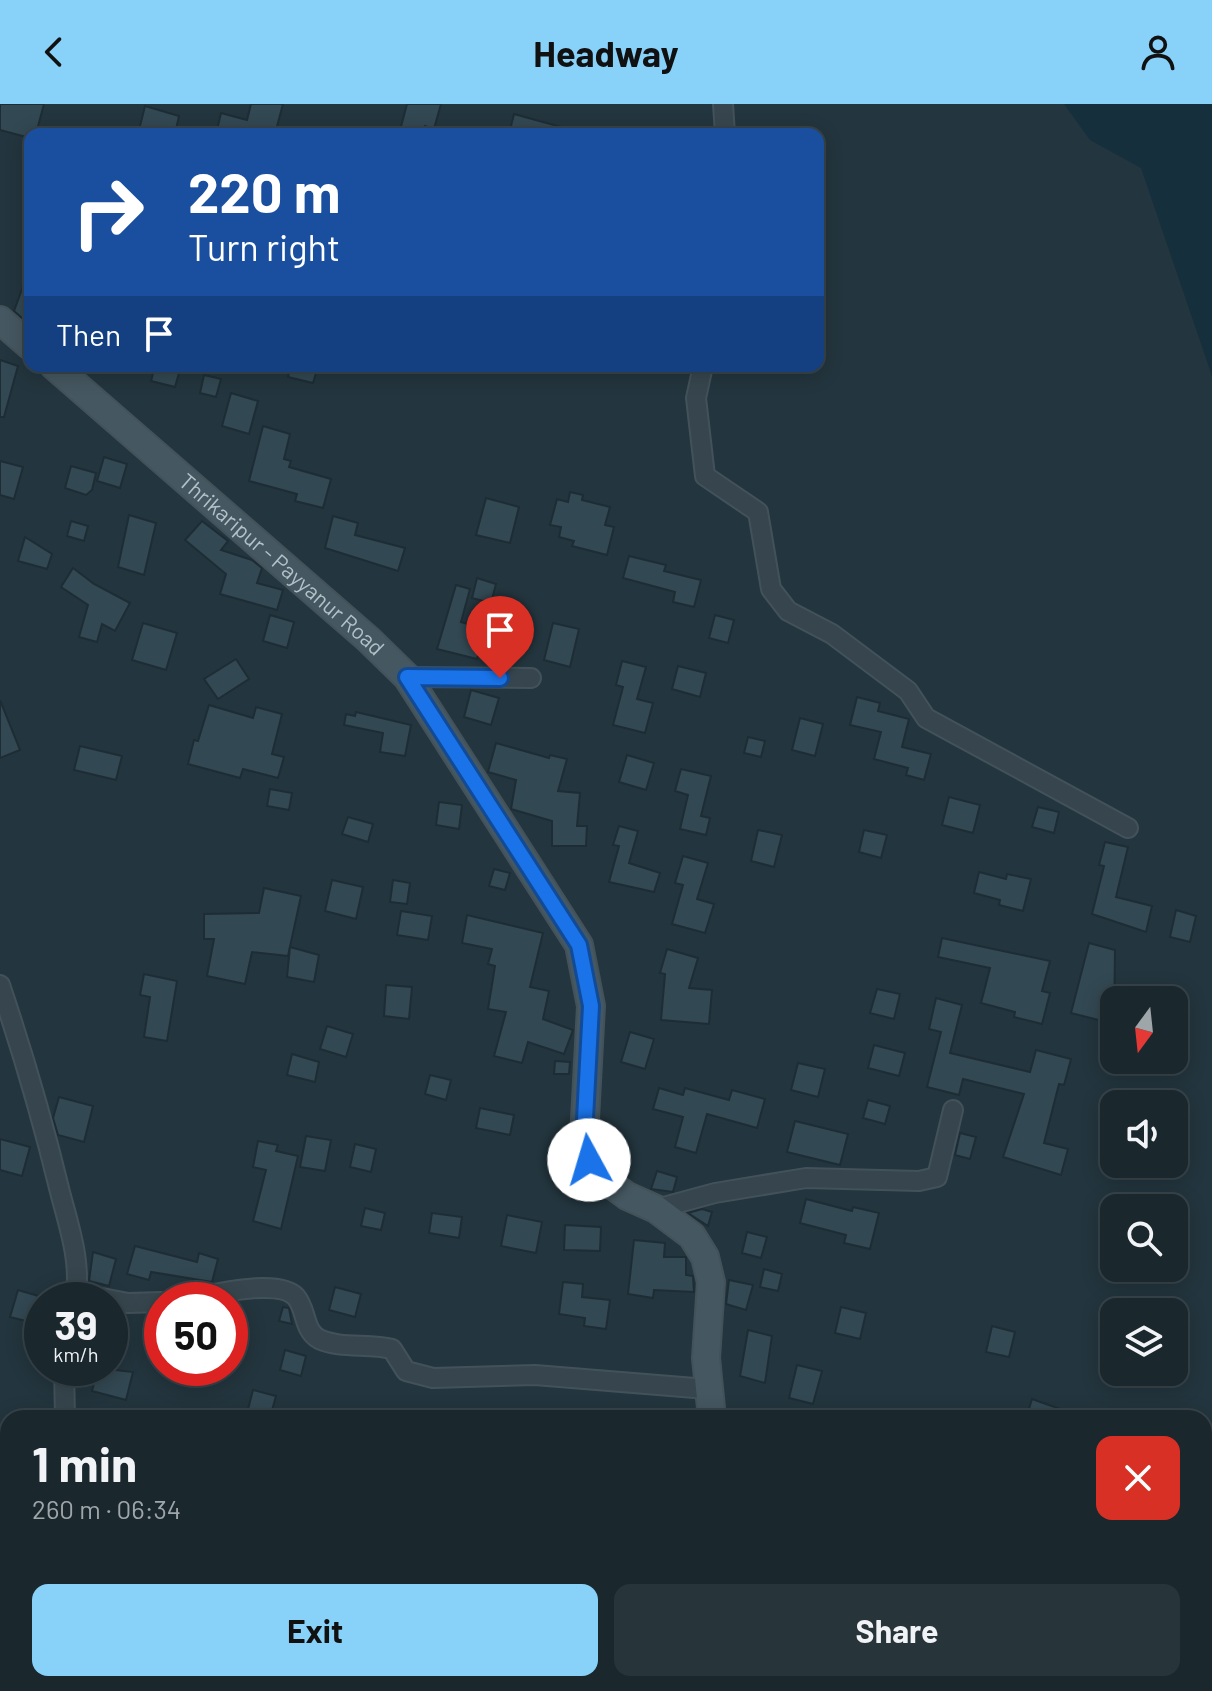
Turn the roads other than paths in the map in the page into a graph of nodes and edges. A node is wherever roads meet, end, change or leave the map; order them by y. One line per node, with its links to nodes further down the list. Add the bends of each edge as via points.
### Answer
1 (723, 104): 2 (street)
2 (725, 128)
3 (0, 320): 4 (main road)
4 (24, 341)
5 (61, 372): 7 (main road, Thrikaripur - Payyanur Road)
6 (702, 372): 9 (street, via 696,398 705,476 758,512 771,589 788,611 832,634 908,691 926,718)
7 (407, 677): 8 (street); 12 (main road, Thrikaripur - Payyanur Road, via 579,945 591,1006 584,1138 589,1160 627,1196)
8 (531, 678)
9 (1128, 828)
10 (0, 985): 13 (street, via 58,1184)
11 (953, 1110): 12 (street, via 937,1177 806,1178)
12 (656, 1209): 16 (main road, Thrikaripur - Payyanur Road, via 692,1236 705,1257 711,1282)
13 (77, 1282)
14 (248, 1290): 16 (street, via 287,1291 297,1298 310,1333 323,1341 392,1349 406,1371 416,1376 535,1375)
15 (64, 1386): 17 (street)
16 (707, 1389): 18 (main road, Thrikaripur - Payyanur Road)
17 (65, 1410)
18 (711, 1410)

